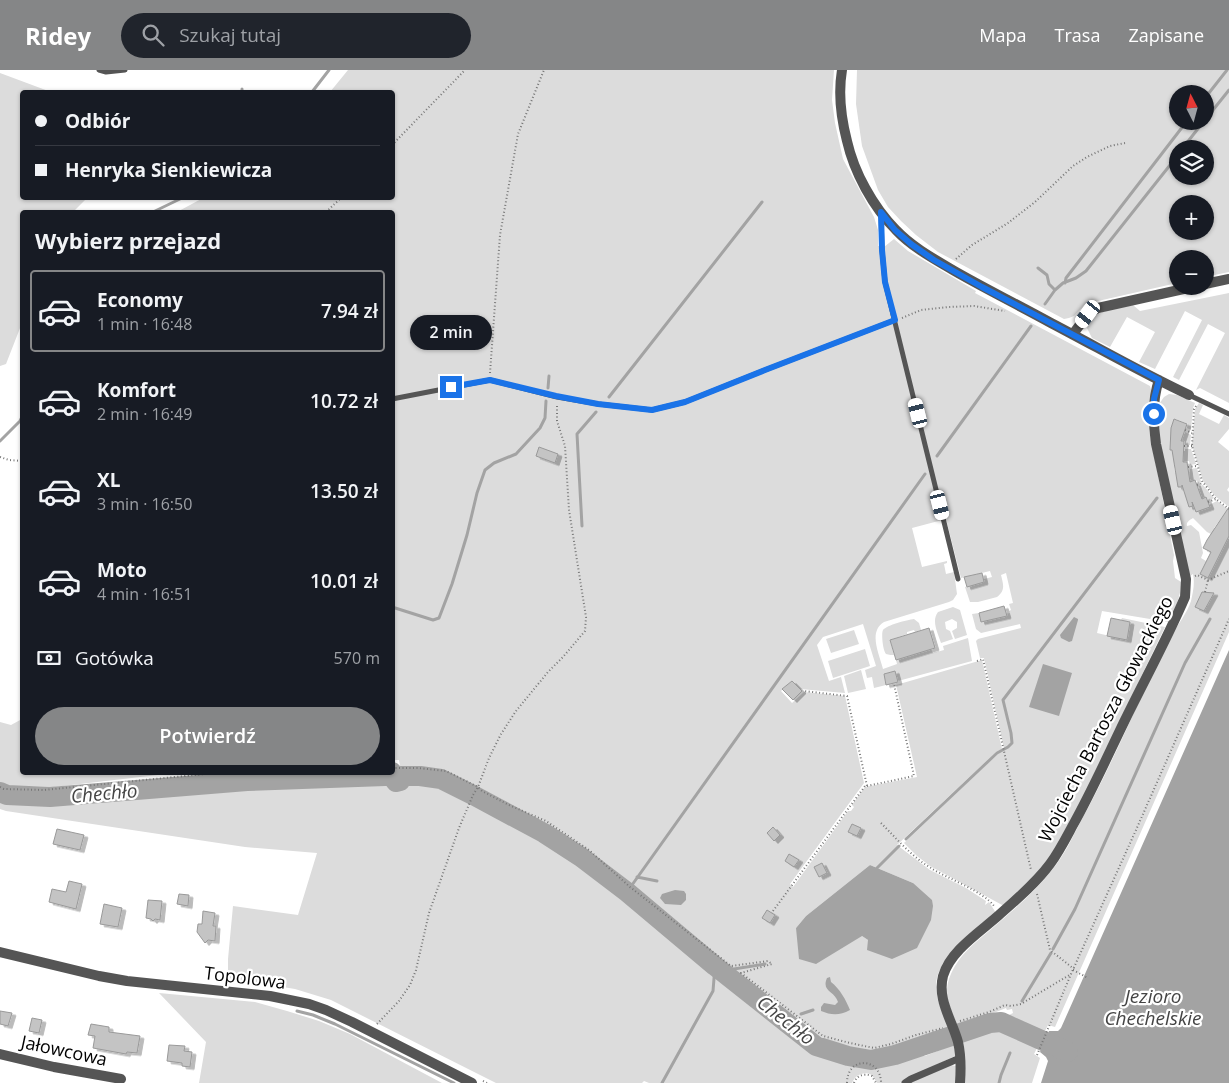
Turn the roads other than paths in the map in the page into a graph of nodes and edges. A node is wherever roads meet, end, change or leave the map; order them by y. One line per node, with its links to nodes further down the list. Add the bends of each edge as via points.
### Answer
1 (99, 70): 2 (lane)
2 (125, 70)
3 (842, 70): 4 (street, via 842,123 850,156)
4 (881, 212): 8 (lane, via 885,282); 9 (street, via 895,230 934,260)
5 (1229, 279): 6 (street)
6 (1214, 282)
7 (1169, 292): 9 (street, via 1098,308 1088,314)
8 (895, 320): 12 (lane, via 685,402 652,410 598,404 490,380); 14 (lane)
9 (1073, 334): 10 (street)
10 (1159, 380): 11 (street); 17 (street, Wojciecha Bartosza Głowackiego, via 1154,399 1154,430 1186,579 1185,597 1060,850 1034,882 967,942 947,968 943,977 943,1005 953,1027)
11 (1189, 395): 13 (lane)
12 (395, 398)
13 (1229, 414)
14 (958, 579)
15 (0, 952): 19 (street, Topolowa, via 128,982 231,992 293,1001 326,1010)
16 (0, 1054): 18 (street, Jałowcowa)
17 (960, 1058): 20 (street); 21 (street, Wojciecha Bartosza Głowackiego)
18 (121, 1079)
19 (472, 1083)
20 (905, 1083)
21 (960, 1083)

